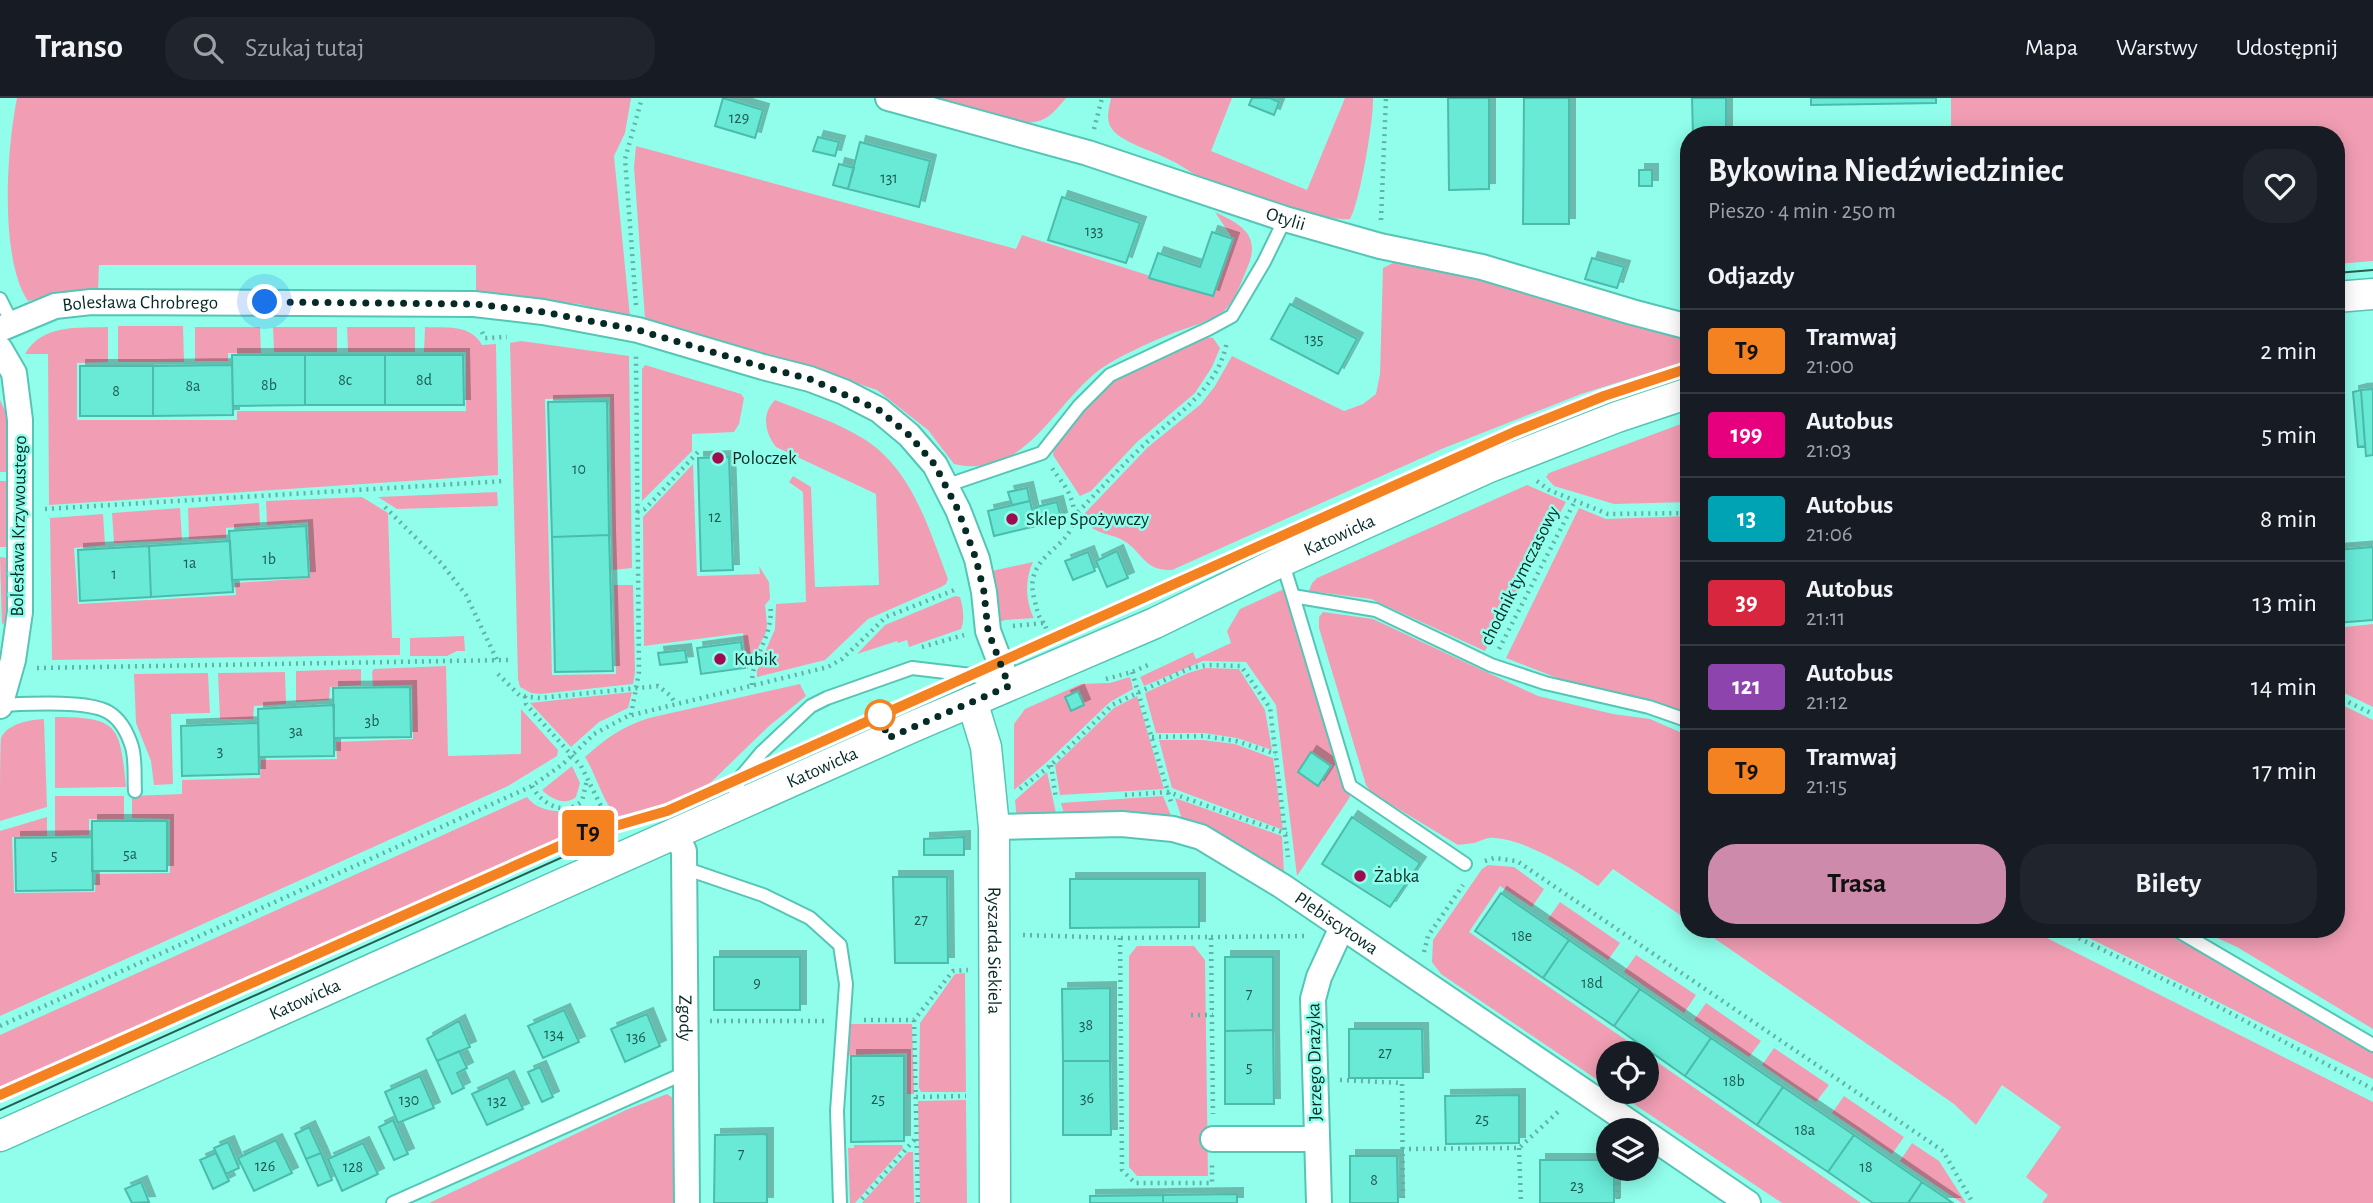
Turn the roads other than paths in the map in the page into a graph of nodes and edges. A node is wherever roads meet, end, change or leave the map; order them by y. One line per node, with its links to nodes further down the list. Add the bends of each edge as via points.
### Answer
1 (888, 98): 2 (street, Otylii, via 1087,153)
2 (1284, 219): 6 (street, Otylii, via 1380,246 1482,267); 10 (lane, via 1232,316 1110,375 1042,453)
3 (2373, 294): 4 (street)
4 (2345, 296)
5 (0, 299): 7 (lane)
6 (1680, 325)
7 (6, 326): 10 (street, Bolesława Chrobrego, via 55,306 91,302 463,304 543,312 634,344 810,379 879,410 909,435 935,465)
8 (0, 349): 15 (street, Bolesława Krzywoustego, via 14,373 20,420 20,612)
9 (1680, 396): 11 (street, Katowicka, via 1487,468)
10 (945, 486): 13 (street, Bolesława Chrobrego, via 976,559 988,631)
11 (1282, 561): 12 (lane); 13 (street, Katowicka, via 1155,623)
12 (1293, 596): 16 (lane, via 1376,610 1491,665); 21 (lane, via 1350,786)
13 (1009, 686): 14 (street, Katowicka); 18 (lane, via 971,675 912,668 827,698 811,706 762,752 740,778)
14 (972, 701): 18 (street, Katowicka); 19 (street, Ryszarda Siekiela, via 986,747)
15 (0, 705): 17 (lane, via 49,704 107,711 124,728 132,747)
16 (1680, 718)
17 (135, 791)
18 (730, 808): 20 (street, Katowicka)
19 (994, 827): 23 (street, Plebiscytowa, via 1122,824 1201,836); 35 (street, Ryszarda Siekiela)
20 (676, 834): 22 (street, Zgody, via 684,851); 28 (street, Katowicka)
21 (1465, 864)
22 (684, 869): 26 (street, Zgody); 34 (lane, via 764,895 810,918 840,945 846,984 837,1111)
23 (1342, 927): 27 (street, Plebiscytowa); 30 (street, Jerzego Drażyka, via 1313,999)
24 (2190, 938): 25 (lane)
25 (2373, 1045)
26 (685, 1073): 32 (lane); 33 (street, Zgody)
27 (1623, 1118)
28 (0, 1136)
29 (1213, 1139): 30 (street)
30 (1317, 1139): 36 (street, Jerzego Drażyka)
31 (1659, 1142): 37 (street)
32 (393, 1203)
33 (687, 1203)
34 (840, 1203)
35 (995, 1203)
36 (1319, 1203)
37 (1748, 1203)

